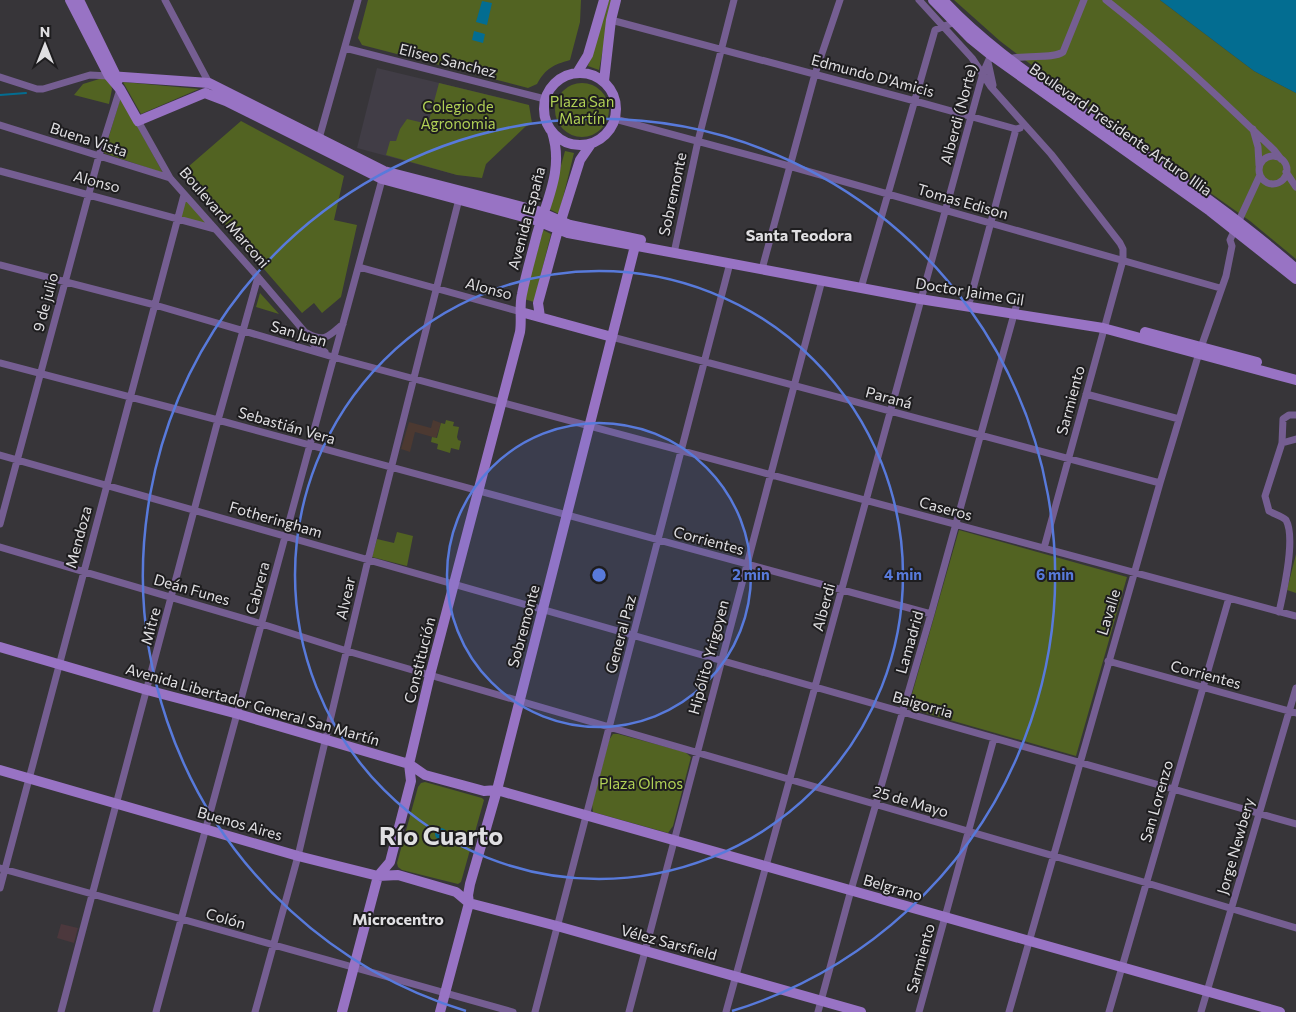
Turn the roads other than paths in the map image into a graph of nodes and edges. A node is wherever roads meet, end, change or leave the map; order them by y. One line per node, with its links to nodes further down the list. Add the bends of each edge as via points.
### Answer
1 (70, 0): 26 (main road, Boulevard Marconi)
2 (79, 0): 26 (main road, Boulevard Marconi)
3 (165, 0): 28 (street)
4 (358, 0): 18 (street)
5 (604, 0): 22 (main road, via 588,55)
6 (616, 0): 15 (main road)
7 (734, 0): 19 (street, Sobremonte)
8 (840, 0): 24 (street)
9 (919, 0): 17 (street)
10 (933, 0): 16 (main road, Boulevard Presidente Arturo Illia)
11 (943, 0): 14 (main road, Boulevard Presidente Arturo Illia)
12 (1084, 0): 21 (street, via 1063,52 1054,56 1023,56)
13 (1106, 0): 40 (street, via 1213,91)
14 (953, 4): 16 (main road, Boulevard Presidente Arturo Illia)
15 (611, 20): 19 (street, Edmundo D'Amicis); 27 (main road)
16 (958, 21): 17 (street); 20 (main road, Boulevard Presidente Arturo Illia); 21 (main road, Boulevard Presidente Arturo Illia)
17 (944, 28): 23 (street); 33 (street, via 935,30)
18 (345, 48): 32 (street, Eliseo Sanchez); 43 (street)
19 (722, 50): 24 (street, Edmundo D'Amicis); 42 (street, Sobremonte)
20 (990, 57): 21 (main road, Boulevard Presidente Arturo Illia); 23 (street, Alberdi (Norte)); 30 (street, via 990,76)
21 (1005, 61): 66 (main road, Boulevard Presidente Arturo Illia)
22 (577, 73): 27 (main road, via 589,74); 32 (main road, via 557,81)
23 (983, 73): 30 (street); 34 (street, Alberdi (Norte))
24 (815, 74): 33 (street, Edmundo D'Amicis); 47 (street)
25 (0, 76): 26 (street, via 43,89 90,74)
26 (113, 76): 28 (main road); 29 (main road, Boulevard Marconi)
27 (604, 82): 35 (main road, via 614,96)
28 (209, 83): 31 (street); 43 (main road)
29 (120, 89): 36 (main road, Boulevard Marconi); 45 (street, 9 de julio)
30 (995, 92): 38 (street)
31 (205, 93): 36 (main road); 43 (main road)
32 (545, 99): 41 (main road, via 544,116)
33 (915, 100): 34 (street, Edmundo D'Amicis); 58 (street)
34 (972, 116): 39 (street, Edmundo D'Amicis); 61 (street, Alberdi (Norte))
35 (616, 119): 42 (street, Tomas Edison); 44 (main road, via 602,139)
36 (138, 121): 53 (street, Boulevard Marconi)
37 (0, 125): 45 (street, Buena Vista)
38 (1025, 125): 39 (street); 70 (street, via 1120,243)
39 (1016, 129): 64 (street)
40 (1252, 129): 46 (street); 48 (street)
41 (552, 132): 44 (main road, via 569,144); 63 (main road, Avenida España, via 556,172)
42 (698, 141): 47 (street, Tomas Edison); 69 (street, Sobremonte)
43 (318, 143): 50 (main road)
44 (591, 144): 65 (main road, via 580,160)
45 (99, 156): 53 (street, Buena Vista); 57 (street, 9 de julio)
46 (1281, 159): 48 (street, via 1268,157); 51 (street)
47 (789, 166): 58 (street, Tomas Edison); 73 (street)
48 (1260, 166): 52 (street)
49 (0, 170): 57 (street, Alonso)
50 (383, 175): 60 (main road); 74 (street, Cabrera)
51 (1285, 175): 54 (street, via 1280,182); 56 (street)
52 (1260, 176): 54 (street); 55 (street, Lavalle)
53 (170, 178): 59 (street, Boulevard Marconi)
54 (1271, 183): 55 (street)
55 (1254, 187): 66 (street, Lavalle)
56 (1296, 187)
57 (88, 194): 62 (street, Alonso); 79 (street, 9 de julio)
58 (889, 194): 61 (street, Tomas Edison); 80 (street)
59 (184, 195): 62 (street, Mendoza); 67 (street, Boulevard Marconi)
60 (460, 195): 63 (main road); 81 (street, Alvear)
61 (946, 210): 64 (street, Tomas Edison); 83 (street, Alberdi)
62 (177, 218): 67 (street, Alonso); 85 (street, Mendoza)
63 (543, 218): 65 (main road); 87 (main road, Avenida España, via 522,296)
64 (990, 223): 70 (street, Tomas Edison); 84 (street)
65 (560, 226): 68 (main road, Doctor Jaime Gil, via 568,233); 69 (main road, via 570,225); 88 (main road, via 538,303)
66 (1237, 226): 75 (main road, Boulevard Presidente Arturo Illia); 77 (main road, Boulevard Presidente Arturo Illia); 82 (street, Lavalle, via 1230,240 1232,246 1226,276)
67 (215, 229): 76 (street, Boulevard Marconi)
68 (635, 246): 69 (main road, Doctor Jaime Gil); 93 (main road, Sobremonte)
69 (675, 250): 71 (main road, Doctor Jaime Gil); 73 (main road, Doctor Jaime Gil)
70 (1123, 260): 82 (street, Tomas Edison); 90 (street, Sarmiento)
71 (730, 264): 73 (main road, Doctor Jaime Gil); 97 (street, General Paz)
72 (0, 265): 79 (street, San Juan)
73 (763, 266): 78 (main road, Doctor Jaime Gil); 80 (main road, Doctor Jaime Gil)
74 (359, 267): 81 (street, Alonso); 89 (street, Cabrera)
75 (1296, 269)
76 (258, 277): 91 (street, Mitre); 92 (street, Boulevard Marconi)
77 (1296, 279)
78 (822, 280): 80 (main road, Doctor Jaime Gil); 102 (street, Hipólito Yrigoyen)
79 (64, 282): 85 (street, San Juan); 98 (street, 9 de julio)
80 (862, 285): 83 (main road, Doctor Jaime Gil)
81 (436, 288): 87 (street, Alonso); 100 (street, Alvear)
82 (1220, 288): 94 (street, Lavalle)
83 (921, 296): 84 (main road, Doctor Jaime Gil); 86 (main road, Doctor Jaime Gil); 106 (street, Alberdi)
84 (970, 300): 86 (main road, Doctor Jaime Gil)
85 (154, 305): 91 (street, San Juan); 104 (street, Mendoza)
86 (1015, 310): 90 (main road, Doctor Jaime Gil); 111 (street, Lamadrid)
87 (521, 312): 88 (main road, Alonso); 105 (main road, Constitución, via 520,332)
88 (540, 317): 93 (main road, Alonso)
89 (343, 324): 92 (street, via 324,338); 95 (street, Cabrera)
90 (1104, 324): 94 (main road, Doctor Jaime Gil); 103 (street, Sarmiento)
91 (244, 331): 95 (street, San Juan); 109 (street, Mitre)
92 (304, 331): 95 (street, Boulevard Marconi, via 315,346)
93 (612, 337): 97 (street, Paraná); 110 (main road, Sobremonte)
94 (1201, 350): 99 (main road, Doctor Jaime Gil); 101 (main road, Doctor Jaime Gil); 108 (street, Lavalle)
95 (334, 357): 100 (street, San Juan); 114 (street, Cabrera)
96 (0, 362): 98 (street, Sebastián Vera)
97 (704, 363): 102 (street, Paraná); 115 (street, General Paz)
98 (40, 373): 104 (street, Sebastián Vera); 118 (street, 9 de julio)
99 (1296, 373)
100 (414, 378): 105 (street, San Juan); 119 (street, Alvear)
101 (1296, 380)
102 (793, 386): 106 (street, Paraná); 120 (street, Hipólito Yrigoyen)
103 (1086, 394): 108 (street); 117 (street, Sarmiento)
104 (130, 397): 109 (street, Sebastián Vera); 122 (street, Mendoza)
105 (502, 402): 110 (street, San Juan); 123 (main road, Constitución)
106 (890, 412): 111 (street, Paraná); 124 (street, Alberdi)
107 (1296, 415): 113 (street, via 1283,419)
108 (1179, 419): 121 (street, Lavalle)
109 (218, 420): 114 (street, Sebastián Vera); 125 (street, Mitre)
110 (590, 426): 115 (street, Caseros); 126 (main road, Sobremonte)
111 (981, 436): 117 (street, Paraná); 128 (street, Lamadrid)
112 (1296, 439): 113 (street)
113 (1282, 443): 142 (street, via 1265,496 1269,511 1285,519 1290,527 1292,540)
114 (309, 446): 119 (street, Sebastián Vera); 129 (street, Cabrera)
115 (681, 451): 120 (street, Caseros); 130 (street, General Paz)
116 (0, 455): 118 (street, Fotheringham)
117 (1068, 459): 121 (street, Paraná); 132 (street, Sarmiento)
118 (18, 460): 122 (street, Fotheringham); 127 (street, 9 de julio)
119 (392, 469): 123 (street, Sebastián Vera); 133 (street, Alvear)
120 (770, 474): 124 (street, Caseros); 134 (street, Hipólito Yrigoyen)
121 (1160, 483): 136 (street, Lavalle)
122 (107, 485): 125 (street, Fotheringham); 135 (street, Mendoza)
123 (478, 492): 126 (street, Sebastián Vera); 137 (main road, Constitución)
124 (866, 501): 128 (street, Caseros); 138 (street, Alberdi)
125 (195, 509): 129 (street, Fotheringham); 139 (street, Mitre)
126 (567, 515): 130 (street, Corrientes); 141 (main road, Sobremonte)
127 (0, 524)
128 (955, 524): 132 (street, Caseros); 143 (street, Lamadrid)
129 (286, 536): 133 (street, Fotheringham); 145 (street, Cabrera)
130 (658, 540): 134 (street, Corrientes); 146 (street, General Paz)
131 (0, 548): 135 (street, Deán Funes)
132 (1044, 548): 136 (street, Caseros)
133 (368, 560): 137 (street, Fotheringham); 148 (street, Alvear)
134 (747, 564): 138 (street, Corrientes); 149 (street, Hipólito Yrigoyen)
135 (83, 572): 139 (street, Deán Funes); 151 (street, Mendoza)
136 (1134, 573): 140 (street, Caseros); 150 (street, Lavalle)
137 (454, 585): 141 (street, Fotheringham); 152 (main road, Constitución)
138 (842, 590): 143 (street, Corrientes); 153 (street, Alberdi)
139 (172, 598): 145 (street, Deán Funes); 156 (street, Mitre)
140 (1229, 598): 142 (street, Caseros); 154 (street, San Lorenzo)
141 (543, 609): 146 (street, Baigorria); 157 (main road, Sobremonte)
142 (1279, 612): 144 (street, Caseros)
143 (931, 614): 158 (street, Lamadrid)
144 (1296, 616)
145 (262, 624): 148 (street, Deán Funes); 160 (street, Cabrera)
146 (634, 635): 149 (street, Baigorria); 161 (street, General Paz)
147 (0, 647): 151 (main road, Avenida Libertador General San Martín)
148 (347, 651): 152 (street, Deán Funes); 163 (street, Alvear)
149 (722, 660): 153 (street, Baigorria); 164 (street, Hipólito Yrigoyen)
150 (1108, 661): 154 (street, Corrientes); 165 (street, Lavalle)
151 (60, 665): 156 (main road, Avenida Libertador General San Martín); 168 (street, Mendoza)
152 (430, 675): 157 (street, Deán Funes); 166 (main road, Constitución)
153 (815, 687): 158 (street, Baigorria); 169 (street, Alberdi)
154 (1203, 687): 159 (street, Corrientes); 170 (street, San Lorenzo)
155 (1296, 688): 159 (street, Jorge Newbery)
156 (147, 690): 160 (main road, Avenida Libertador General San Martín); 172 (street, Mitre)
157 (519, 700): 161 (street, 25 de Mayo); 171 (main road, Sobremonte)
158 (903, 712): 162 (street, Baigorria); 173 (street, Lamadrid)
159 (1293, 712): 174 (street, Jorge Newbery)
160 (238, 714): 163 (main road, Avenida Libertador General San Martín); 177 (street, Cabrera)
161 (609, 727): 164 (street, 25 de Mayo); 175 (street, General Paz)
162 (994, 738): 165 (street, Baigorria); 178 (street, Sarmiento)
163 (326, 740): 166 (main road, Avenida Libertador General San Martín); 180 (street, Alvear)
164 (696, 753): 169 (street, 25 de Mayo); 179 (street, Hipólito Yrigoyen)
165 (1080, 762): 170 (street, Baigorria); 181 (street, Lavalle)
166 (409, 764): 171 (main road, Avenida Libertador General San Martín, via 425,775 484,791); 184 (main road, Constitución, via 411,781 390,862)
167 (0, 770): 168 (main road, Buenos Aires)
168 (28, 779): 172 (main road, Buenos Aires); 183 (street, Mendoza)
169 (789, 780): 173 (street, 25 de Mayo); 182 (street, Alberdi)
170 (1175, 788): 174 (street, Baigorria); 185 (street, San Lorenzo)
171 (497, 790): 175 (main road, Belgrano); 189 (main road, Sobremonte, via 470,884)
172 (117, 804): 177 (main road, Buenos Aires); 188 (street, Mitre)
173 (876, 805): 178 (street, 25 de Mayo); 187 (street, Lamadrid)
174 (1258, 813): 176 (street, Baigorria); 190 (street, Jorge Newbery)
175 (587, 815): 179 (main road, Belgrano); 193 (street, General Paz)
176 (1296, 824)
177 (206, 829): 180 (main road, Buenos Aires); 192 (street, Cabrera)
178 (968, 832): 181 (street, 25 de Mayo); 191 (street, Sarmiento)
179 (674, 841): 182 (main road, Belgrano); 197 (street, Hipólito Yrigoyen)
180 (298, 856): 184 (main road, Buenos Aires); 196 (street, Alvear)
181 (1053, 856): 185 (street, 25 de Mayo); 195 (street, Lavalle)
182 (766, 866): 187 (main road, Belgrano); 200 (street, Alberdi)
183 (2, 869): 186 (street, Mendoza); 188 (street, Colón)
184 (378, 876): 189 (main road, Buenos Aires, via 398,875 456,892); 198 (main road, Constitución)
185 (1147, 883): 190 (street, 25 de Mayo); 199 (street, San Lorenzo)
186 (0, 888)
187 (851, 890): 191 (main road, Belgrano); 203 (street, Lamadrid)
188 (93, 894): 192 (street, Colón); 204 (street, Mitre)
189 (469, 904): 193 (main road, Vélez Sarsfield); 202 (main road, Sobremonte)
190 (1232, 908): 194 (street, 25 de Mayo); 201 (street, Jorge Newbery)
191 (946, 917): 195 (main road, Belgrano); 215 (street, Sarmiento)
192 (182, 919): 196 (street, Colón); 205 (street, Cabrera)
193 (558, 926): 197 (main road, Vélez Sarsfield); 210 (street, General Paz)
194 (1296, 928)
195 (1029, 941): 199 (main road, Belgrano); 216 (street, Lavalle)
196 (273, 945): 198 (street, Colón); 206 (street, Alvear)
197 (645, 951): 200 (main road, Vélez Sarsfield); 211 (street, Hipólito Yrigoyen)
198 (353, 967): 202 (street, Colón); 207 (main road, Constitución)
199 (1122, 968): 201 (main road, Belgrano); 217 (street, San Lorenzo)
200 (736, 976): 203 (main road, Vélez Sarsfield); 212 (street, Alberdi)
201 (1207, 991): 218 (street, Jorge Newbery); 219 (main road, Belgrano)
202 (445, 992): 208 (main road, Sobremonte); 209 (street, Colón)
203 (821, 1001): 213 (street, Lamadrid); 214 (main road, Vélez Sarsfield)
204 (61, 1012)
205 (156, 1012)
206 (254, 1012)
207 (342, 1012)
208 (440, 1012)
209 (513, 1012)
210 (534, 1012)
211 (629, 1012)
212 (726, 1012)
213 (818, 1012)
214 (861, 1012)
215 (919, 1012)
216 (1009, 1012)
217 (1109, 1012)
218 (1201, 1012)
219 (1280, 1012)

